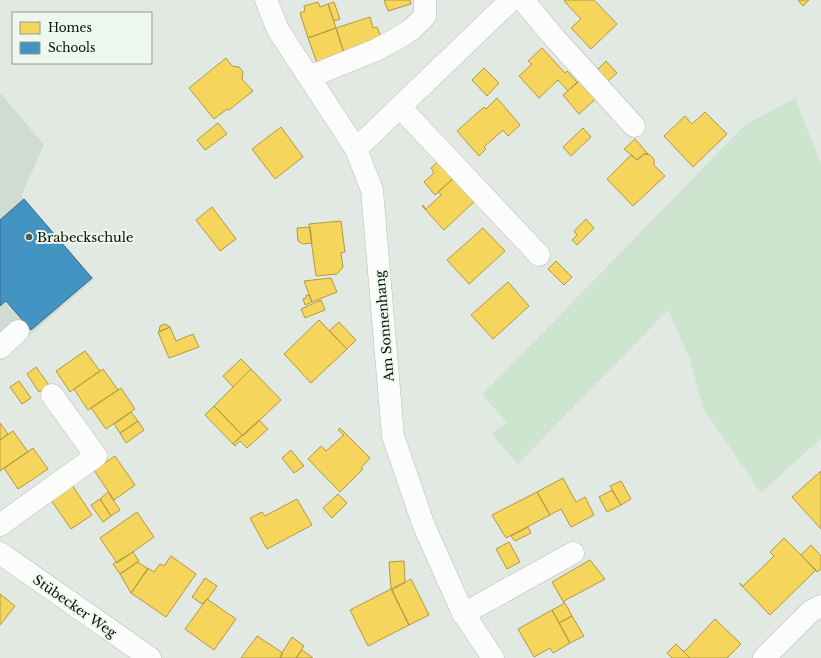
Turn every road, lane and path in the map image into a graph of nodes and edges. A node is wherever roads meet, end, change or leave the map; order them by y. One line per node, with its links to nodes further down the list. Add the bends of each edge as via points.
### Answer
1 (266, 0): 5 (street, Am Sonnenhang, via 278,30)
2 (511, 0): 6 (street)
3 (523, 0): 7 (street)
4 (425, 1): 5 (street, via 425,16 400,38)
5 (309, 77): 8 (street, Am Sonnenhang)
6 (400, 107): 8 (street); 9 (street)
7 (634, 126)
8 (356, 149): 17 (street, Am Sonnenhang, via 372,190 394,436 424,526)
9 (539, 255)
10 (18, 331): 11 (street)
11 (0, 348)
12 (52, 395): 13 (street, via 96,456)
13 (0, 525)
14 (573, 553): 17 (street)
15 (0, 554): 18 (street, Stübecker Weg)
16 (821, 606): 20 (street, via 811,610)
17 (463, 614): 19 (street, Am Sonnenhang)
18 (150, 658)
19 (493, 658)
20 (764, 658)

